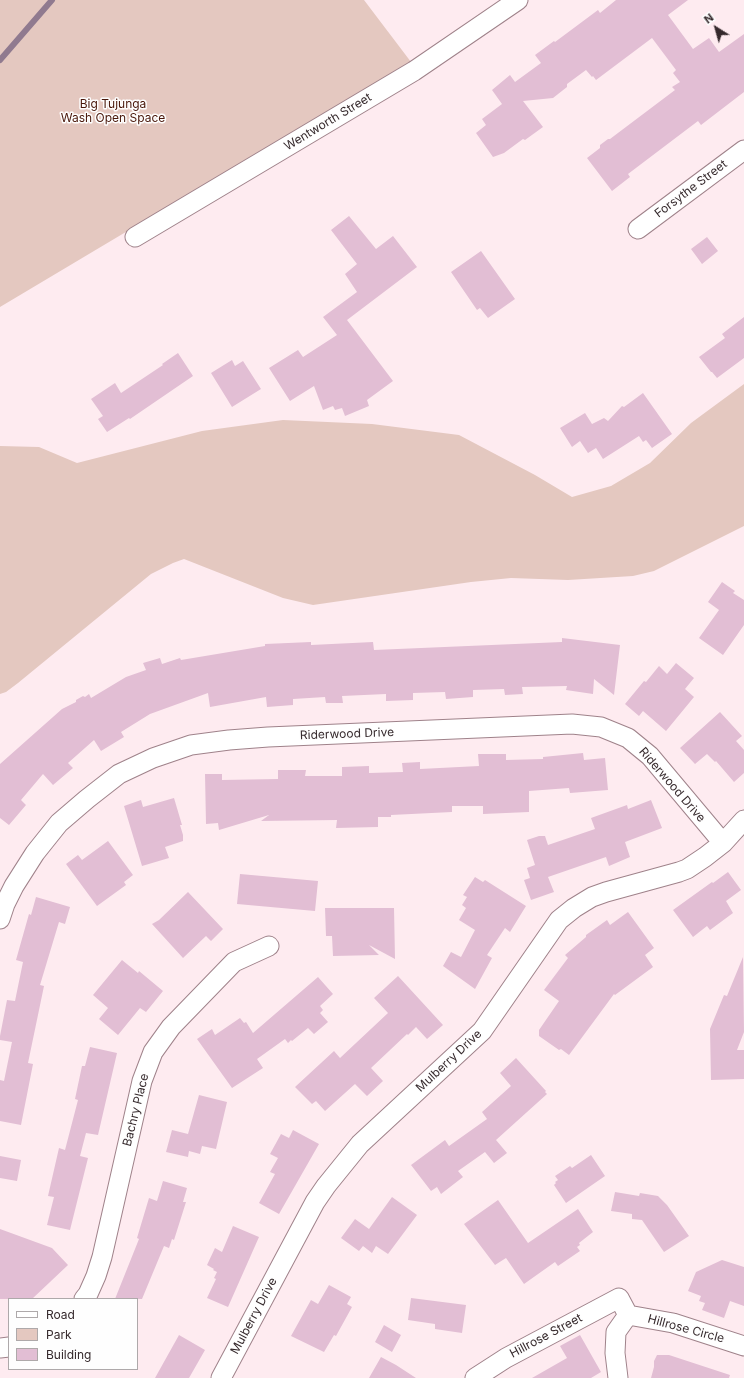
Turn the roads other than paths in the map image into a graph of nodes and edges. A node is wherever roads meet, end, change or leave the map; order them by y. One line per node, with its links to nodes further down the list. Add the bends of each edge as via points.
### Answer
1 (518, 0): 4 (street, Wentworth Street, via 414,71)
2 (744, 150): 3 (street, Forsythe Street)
3 (638, 229)
4 (135, 237)
5 (744, 820): 6 (street, Mulberry Drive)
6 (723, 843): 7 (street, Riderwood Drive, via 650,756 628,738 601,727 572,724 229,740 191,745 153,758 119,774 87,798 59,823 35,854 11,892); 12 (street, Mulberry Drive, via 706,857 679,872 592,897 560,920 482,1031 360,1144 326,1186)
7 (0, 919)
8 (269, 946): 9 (street, Bachry Place, via 234,962 171,1027 153,1052 142,1081 102,1257)
9 (85, 1298)
10 (628, 1315): 11 (street, Hillrose Circle, via 673,1323); 13 (street, Hillrose Street, via 619,1298 506,1358); 14 (street, via 616,1332 614,1353)
11 (744, 1346)
12 (221, 1378)
13 (475, 1378)
14 (618, 1378)

